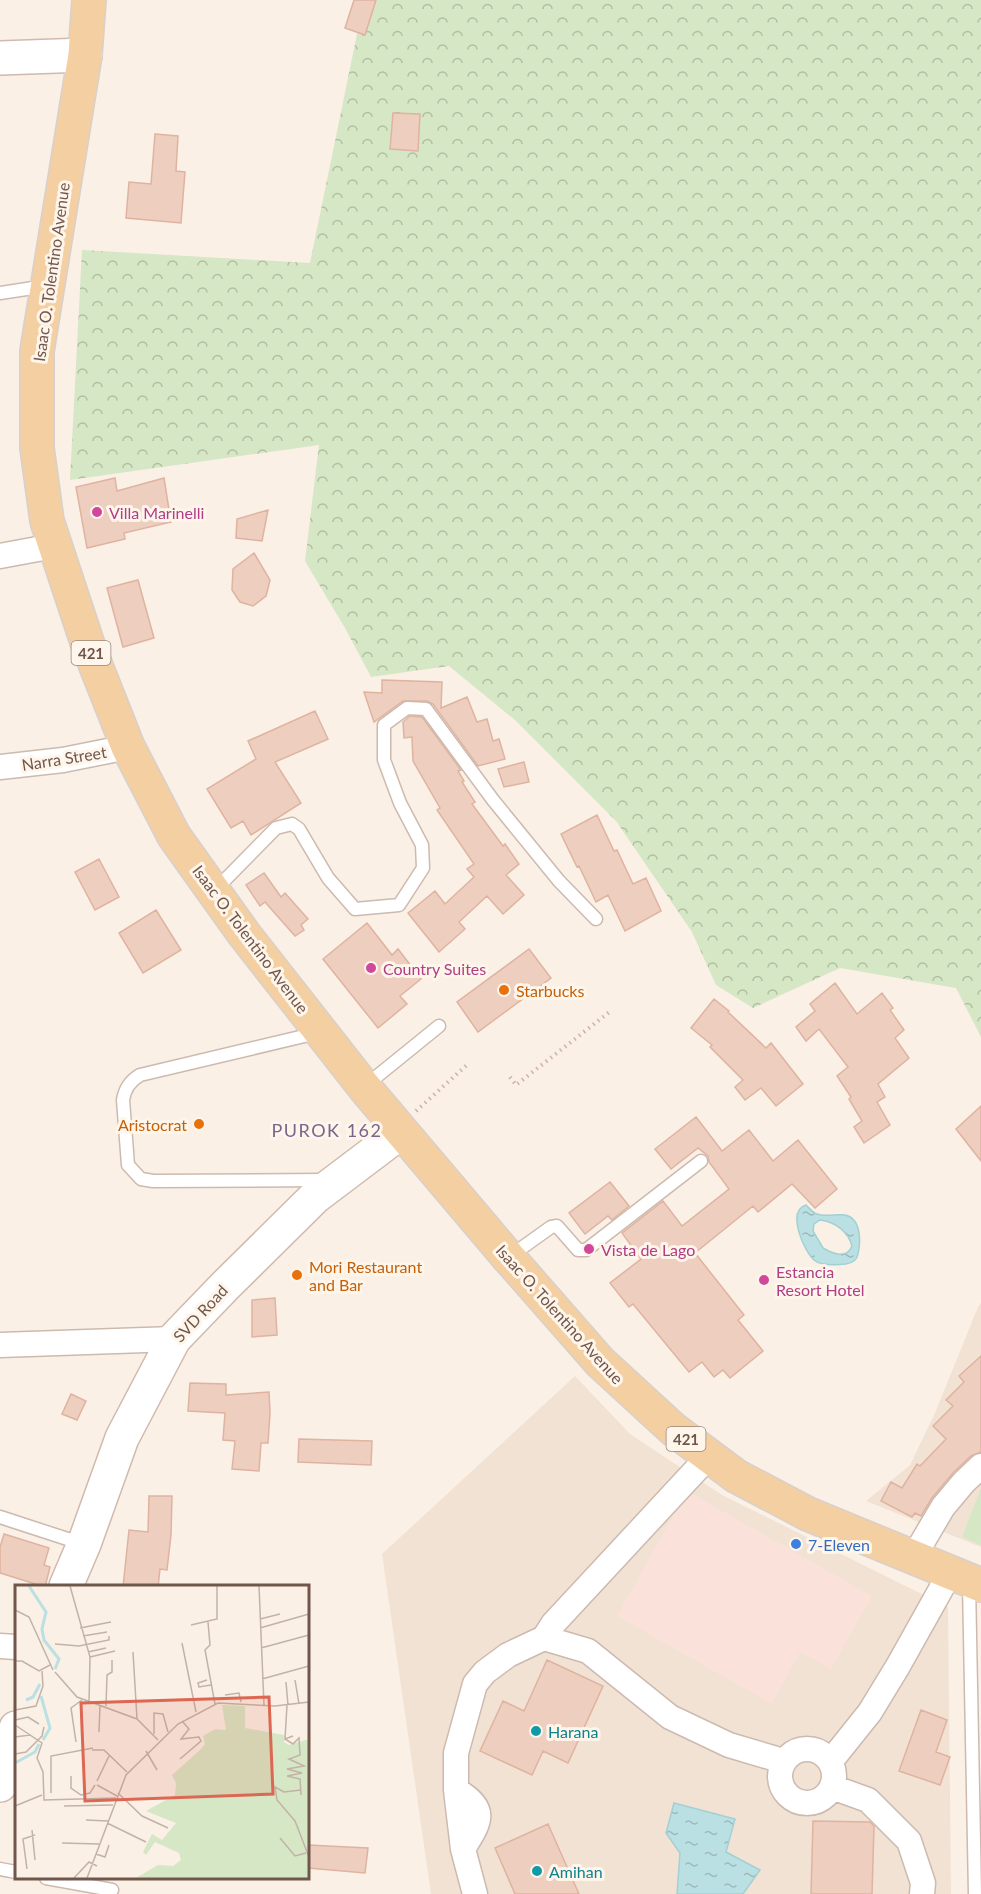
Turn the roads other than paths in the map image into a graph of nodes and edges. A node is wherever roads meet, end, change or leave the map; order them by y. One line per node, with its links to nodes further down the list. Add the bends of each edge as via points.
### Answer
1 (89, 0): 2 (main road, Isaac O. Tolentino Avenue / 421)
2 (85, 55): 3 (main road); 4 (main road, Isaac O. Tolentino Avenue / 421)
3 (0, 58)
4 (48, 286): 5 (lane); 6 (main road, Isaac O. Tolentino Avenue / 421, via 38,351 37,448)
5 (0, 293)
6 (54, 546): 7 (street); 8 (main road, Isaac O. Tolentino Avenue / 421)
7 (0, 556)
8 (128, 747): 9 (street, Narra Street); 10 (main road, Isaac O. Tolentino Avenue / 421, via 174,836)
9 (0, 767)
10 (214, 891): 11 (lane, via 276,828 292,824 328,878 356,909 399,905 423,868 422,845 384,760 384,725 407,708 426,709 500,809); 13 (main road, Isaac O. Tolentino Avenue / 421)
11 (596, 919)
12 (439, 1026): 14 (lane)
13 (321, 1032): 14 (main road, Isaac O. Tolentino Avenue / 421); 17 (lane, via 132,1080 123,1100 128,1165 141,1179 153,1181)
14 (364, 1086): 15 (main road, Isaac O. Tolentino Avenue / 421)
15 (400, 1130): 17 (main road, SVD Road); 18 (main road, Isaac O. Tolentino Avenue / 421)
16 (701, 1161): 18 (lane, via 585,1250 578,1250 558,1226)
17 (339, 1179): 19 (main road, SVD Road, via 315,1197)
18 (508, 1257): 21 (main road, Isaac O. Tolentino Avenue / 421, via 600,1362 673,1430)
19 (174, 1339): 20 (street); 24 (main road, SVD Road, via 122,1438)
20 (0, 1345)
21 (710, 1456): 25 (main road, Isaac O. Tolentino Avenue / 421, via 736,1476 808,1514); 28 (street)
22 (981, 1467): 25 (street, via 944,1507)
23 (0, 1516): 24 (lane)
24 (84, 1544): 27 (main road, SVD Road)
25 (913, 1558): 26 (main road, Isaac O. Tolentino Avenue / 421)
26 (967, 1579): 33 (street, via 898,1666 870,1712); 42 (lane)
27 (67, 1585)
28 (544, 1638): 32 (street, via 588,1651 670,1717 729,1745); 40 (street, via 508,1655 475,1684 456,1753 463,1849)
29 (0, 1646): 30 (street)
30 (15, 1647)
31 (15, 1732): 34 (main road)
32 (783, 1761): 33 (street, via 807,1748 824,1754); 35 (street, via 779,1779 786,1795 794,1800 812,1803 827,1795)
33 (830, 1762): 35 (street)
34 (0, 1785)
35 (832, 1787): 41 (street, via 868,1800 909,1841 923,1883)
36 (0, 1869): 37 (lane)
37 (15, 1872)
38 (52, 1879): 39 (lane)
39 (112, 1890)
40 (475, 1894)
41 (922, 1894)
42 (975, 1894)

